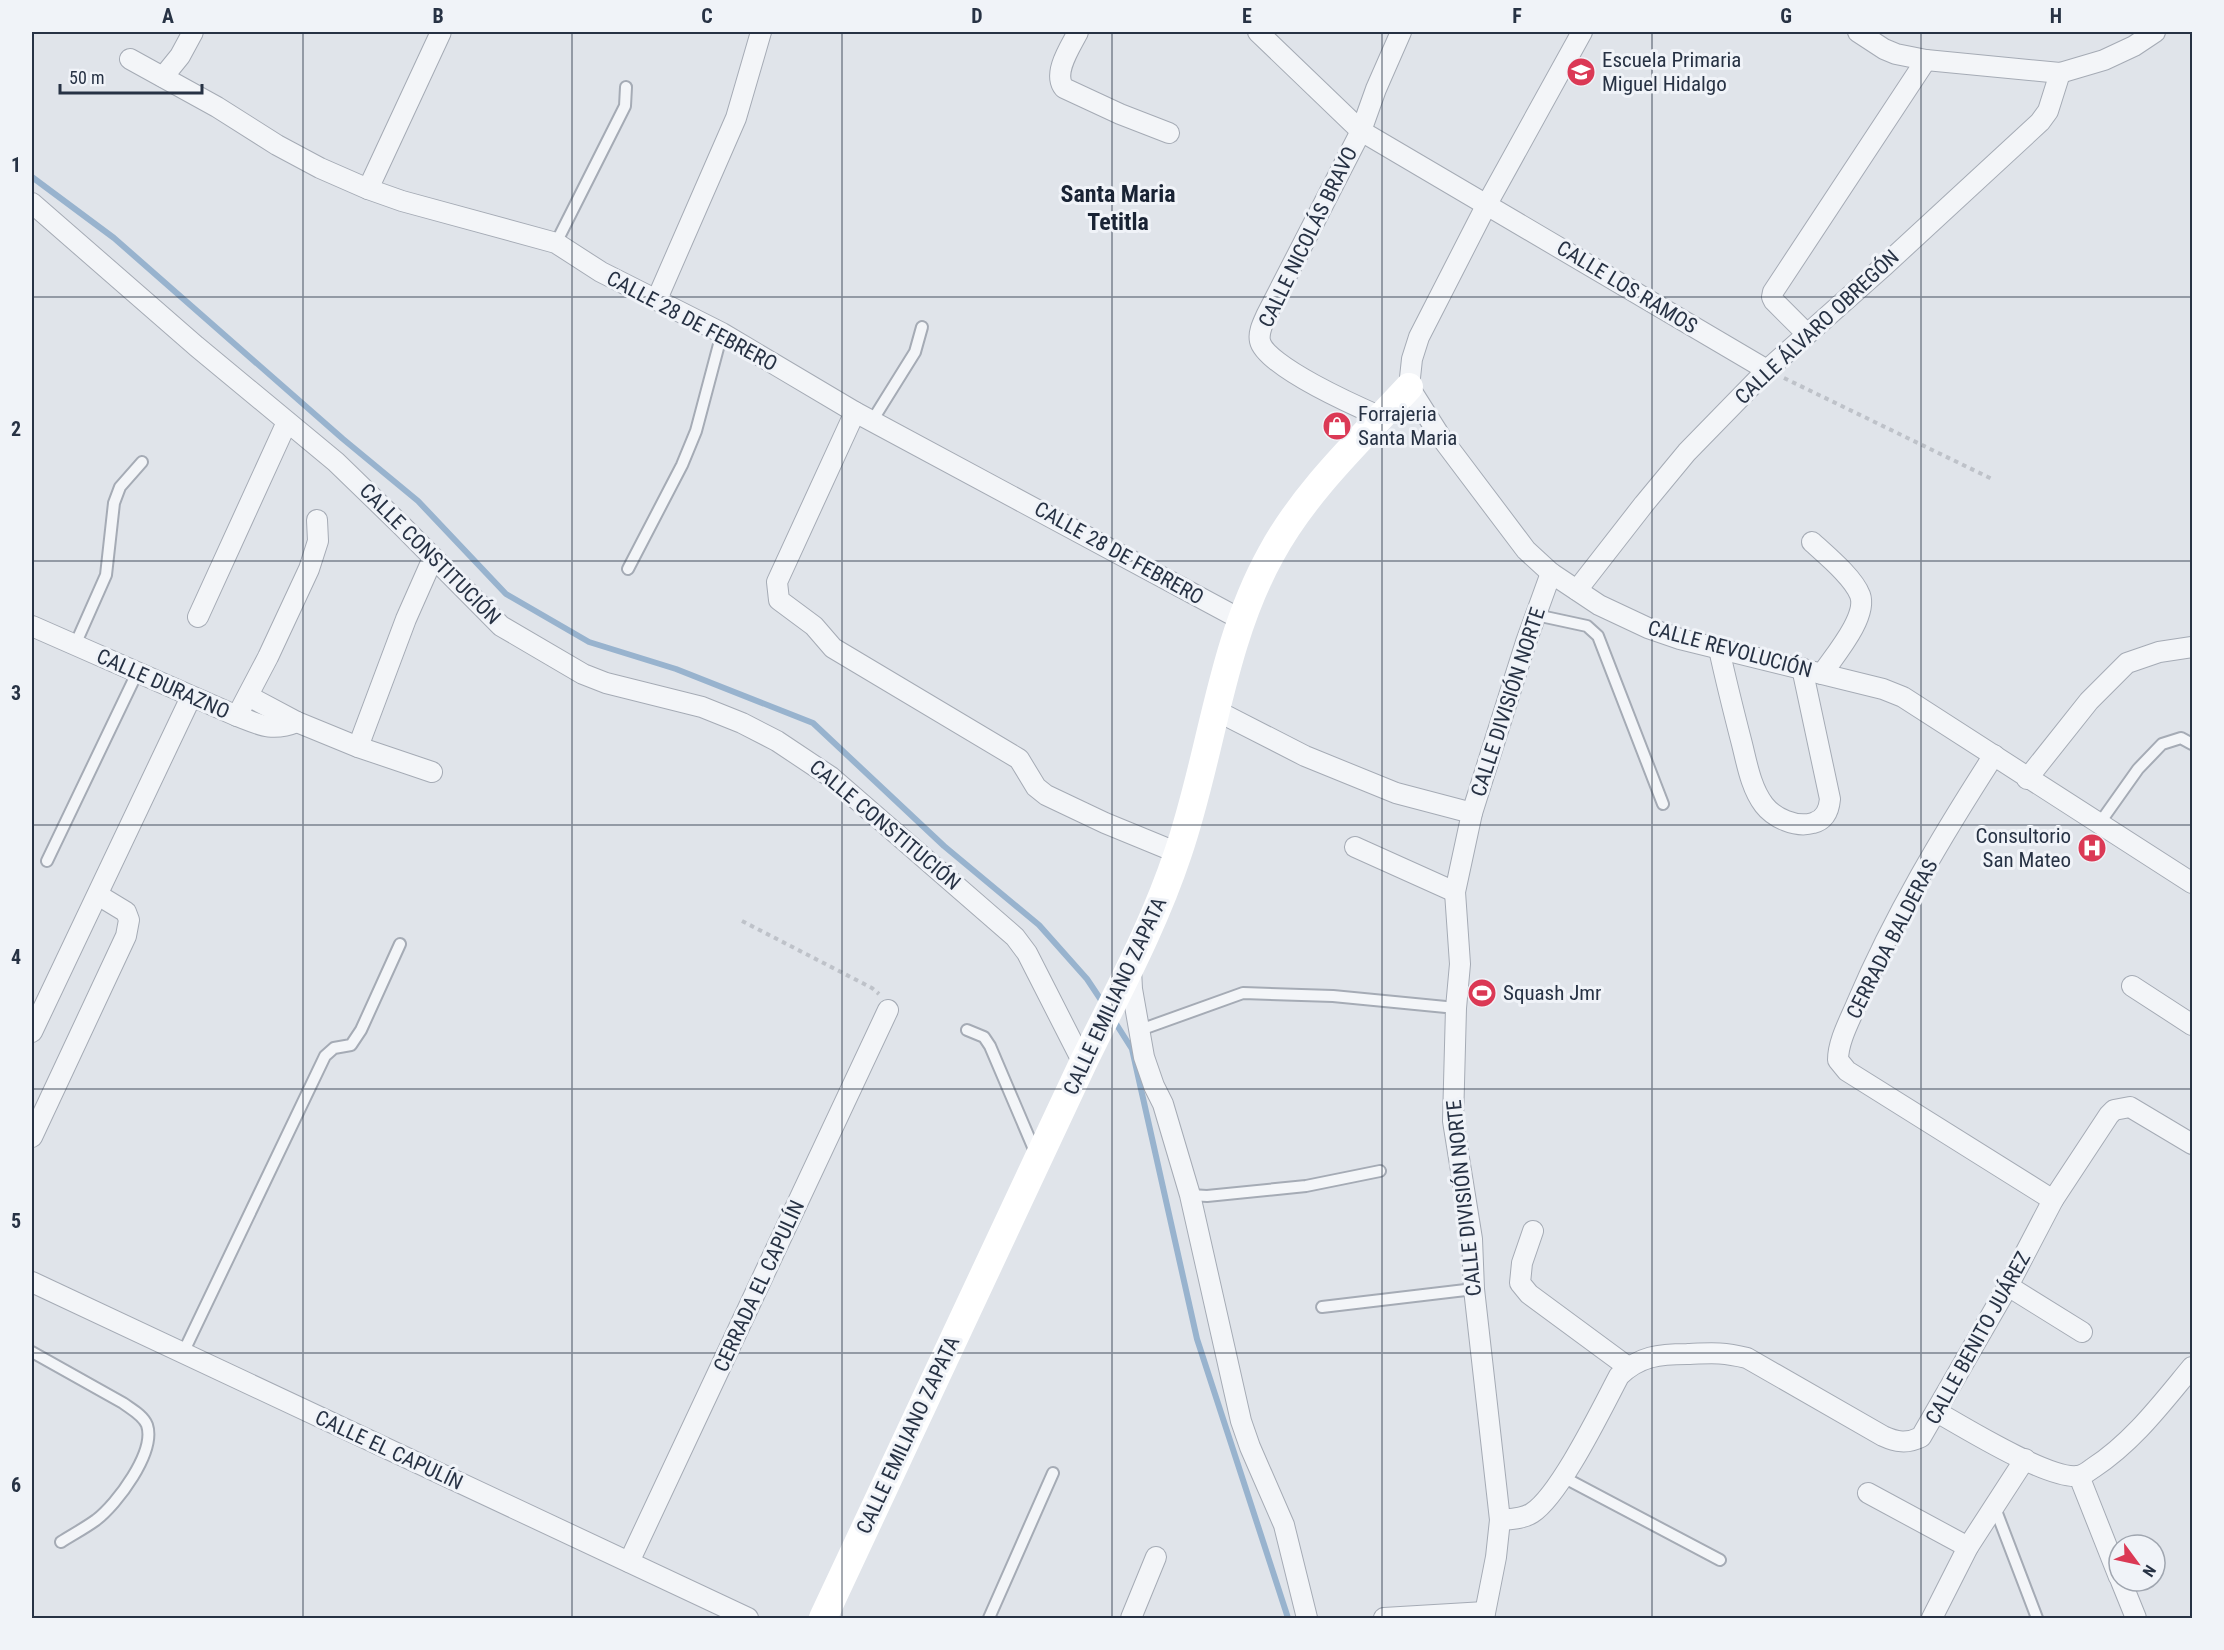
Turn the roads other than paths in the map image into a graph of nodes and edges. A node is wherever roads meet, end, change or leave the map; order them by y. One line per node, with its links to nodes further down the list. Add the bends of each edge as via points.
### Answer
1 (193, 32): 13 (street)
2 (441, 32): 17 (street)
3 (761, 32): 21 (street, via 736,118)
4 (1078, 32): 16 (street, via 1060,69 1059,80 1064,88)
5 (1258, 32): 15 (street)
6 (1401, 32): 15 (street, CALLE NICOLÁS BRAVO)
7 (1582, 32): 19 (street)
8 (1858, 32): 11 (street, via 1896,54)
9 (2155, 32): 12 (street, via 2104,60)
10 (130, 59): 13 (street, CALLE 28 DE FEBRERO)
11 (1926, 60): 12 (street); 24 (street, via 1773,292 1774,301)
12 (2060, 72): 24 (street, CALLE ÁLVARO OBREGÓN, via 2040,122)
13 (163, 77): 17 (street, CALLE 28 DE FEBRERO, via 277,145)
14 (626, 87): 20 (lane, via 625,106)
15 (1361, 131): 19 (street); 28 (street, CALLE NICOLÁS BRAVO, via 1259,336 1269,355 1300,377)
16 (1168, 133)
17 (368, 189): 20 (street, CALLE 28 DE FEBRERO)
18 (32, 203): 29 (street, CALLE CONSTITUCIÓN)
19 (1487, 204): 25 (street, CALLE LOS RAMOS); 26 (street, via 1419,337)
20 (556, 243): 21 (street, CALLE 28 DE FEBRERO, via 601,272)
21 (657, 298): 23 (street, CALLE 28 DE FEBRERO)
22 (922, 327): 27 (lane, via 915,352)
23 (722, 333): 27 (street, CALLE 28 DE FEBRERO); 34 (lane, via 696,431)
24 (1806, 333): 25 (street, CALLE ÁLVARO OBREGÓN)
25 (1767, 370): 36 (street, CALLE ÁLVARO OBREGÓN, via 1687,452)
26 (1409, 387): 28 (street, CALLE EMILIANO ZAPATA); 35 (street, CALLE REVOLUCIÓN, via 1475,485 1526,550)
27 (864, 417): 39 (street, CALLE 28 DE FEBRERO); 61 (street, via 777,582 779,600 814,626 833,648 1019,759 1036,787 1046,795)
28 (1381, 417): 39 (street, CALLE EMILIANO ZAPATA, via 1291,521)
29 (287, 422): 33 (street, CALLE CONSTITUCIÓN, via 336,462); 38 (street)
30 (142, 462): 41 (lane, via 120,487 114,503 106,575)
31 (317, 520): 47 (street, via 318,541 309,569)
32 (1812, 542): 46 (street, via 1849,580 1861,602 1855,625)
33 (433, 558): 53 (street); 75 (street, CALLE CONSTITUCIÓN, via 501,626 559,661 606,683 702,707 742,723 831,777 1016,937)
34 (628, 569)
35 (1551, 573): 36 (street, CALLE REVOLUCIÓN); 37 (street, CALLE DIVISIÓN NORTE)
36 (1577, 590): 43 (street, CALLE REVOLUCIÓN, via 1648,628)
37 (1536, 615): 57 (lane, via 1587,626 1598,636); 58 (street, CALLE DIVISIÓN NORTE)
38 (198, 617)
39 (1240, 619): 49 (street, CALLE EMILIANO ZAPATA)
40 (32, 626): 41 (street, CALLE DURAZNO)
41 (75, 645): 45 (street, CALLE DURAZNO)
42 (2193, 646): 56 (street, via 2127,663 2089,701)
43 (1719, 649): 44 (street, CALLE REVOLUCIÓN); 44 (street, via 1759,797 1781,819 1809,825 1825,816 1830,799)
44 (1802, 668): 46 (street, CALLE REVOLUCIÓN)
45 (137, 673): 48 (street, CALLE DURAZNO); 62 (lane)
46 (1822, 674): 54 (street, CALLE REVOLUCIÓN, via 1903,697)
47 (248, 696): 50 (street); 51 (street, CALLE DURAZNO)
48 (191, 697): 50 (street, CALLE DURAZNO); 65 (street)
49 (1217, 711): 58 (street, via 1305,756 1396,793); 61 (street, CALLE EMILIANO ZAPATA)
50 (237, 716): 51 (street, CALLE DURAZNO, via 268,728)
51 (297, 722): 53 (street, CALLE DURAZNO)
52 (2193, 744): 59 (lane, via 2181,738 2162,744 2138,769)
53 (358, 747): 55 (street, CALLE DURAZNO)
54 (1994, 755): 56 (street, CALLE REVOLUCIÓN); 81 (street, CERRADA BALDERAS, via 1902,910 1868,977 1842,1040 1838,1060 1847,1071)
55 (432, 772)
56 (2027, 779): 59 (street, CALLE REVOLUCIÓN)
57 (1663, 804)
58 (1472, 813): 64 (street, CALLE DIVISIÓN NORTE)
59 (2099, 824): 63 (street, CALLE REVOLUCIÓN)
60 (1355, 847): 64 (street)
61 (1178, 853): 67 (street, CALLE EMILIANO ZAPATA)
62 (47, 861)
63 (2193, 883)
64 (1455, 891): 69 (street, CALLE DIVISIÓN NORTE, via 1460,964)
65 (98, 895): 74 (street); 76 (street, via 126,912 126,936)
66 (400, 944): 89 (lane, via 351,1045 334,1048 325,1056)
67 (1127, 977): 73 (street); 75 (street, CALLE EMILIANO ZAPATA)
68 (2132, 986): 71 (street)
69 (1456, 1008): 73 (lane, via 1333,996 1243,993); 85 (street, CALLE DIVISIÓN NORTE, via 1453,1121 1472,1239)
70 (888, 1010): 105 (street, CERRADA EL CAPULÍN)
71 (2193, 1025)
72 (967, 1030): 78 (lane, via 984,1037 990,1046)
73 (1140, 1030): 80 (street, via 1144,1057 1163,1104)
74 (32, 1032)
75 (1087, 1054): 78 (street, CALLE EMILIANO ZAPATA)
76 (32, 1137)
77 (2193, 1144): 81 (street, CALLE BENITO JUÁREZ, via 2135,1109 2114,1110)
78 (1039, 1160): 109 (street, CALLE EMILIANO ZAPATA)
79 (1380, 1171): 80 (lane, via 1306,1186)
80 (1190, 1195): 112 (street, via 1241,1421 1284,1525)
81 (2053, 1200): 84 (street, CALLE BENITO JUÁREZ)
82 (1533, 1231): 90 (street, via 1520,1283 1529,1294)
83 (32, 1282): 89 (street, CALLE EL CAPULÍN)
84 (2008, 1286): 87 (street); 92 (street, CALLE BENITO JUÁREZ)
85 (1474, 1289): 86 (lane); 99 (street, CALLE DIVISIÓN NORTE)
86 (1322, 1307)
87 (2082, 1332)
88 (32, 1352): 100 (lane, via 123,1403 147,1425 142,1458 129,1484 96,1520)
89 (183, 1353): 105 (street, CALLE EL CAPULÍN)
90 (1628, 1366): 92 (street, CALLE BENITO JUÁREZ, via 1667,1353 1723,1352 1747,1358 1895,1442 1921,1437); 96 (street)
91 (2193, 1367): 95 (street, via 2130,1438 2107,1459)
92 (1937, 1412): 93 (street)
93 (2025, 1459): 95 (street, via 2059,1474); 98 (street)
94 (1053, 1473): 110 (lane)
95 (2079, 1476): 101 (street)
96 (1563, 1477): 99 (street, via 1531,1514); 104 (lane)
97 (1868, 1492): 102 (street)
98 (1995, 1508): 102 (street); 115 (lane)
99 (1500, 1520): 107 (street, CALLE DIVISIÓN NORTE)
100 (61, 1542)
101 (2107, 1546)
102 (1968, 1547): 114 (street)
103 (1156, 1557): 111 (street)
104 (1720, 1560)
105 (629, 1562): 108 (street, CALLE EL CAPULÍN)
106 (2126, 1593): 116 (street)
107 (1485, 1615): 113 (street)
108 (748, 1618)
109 (823, 1618)
110 (989, 1618)
111 (1131, 1618)
112 (1307, 1618)
113 (1384, 1618)
114 (1932, 1618)
115 (2037, 1618)
116 (2136, 1618)

